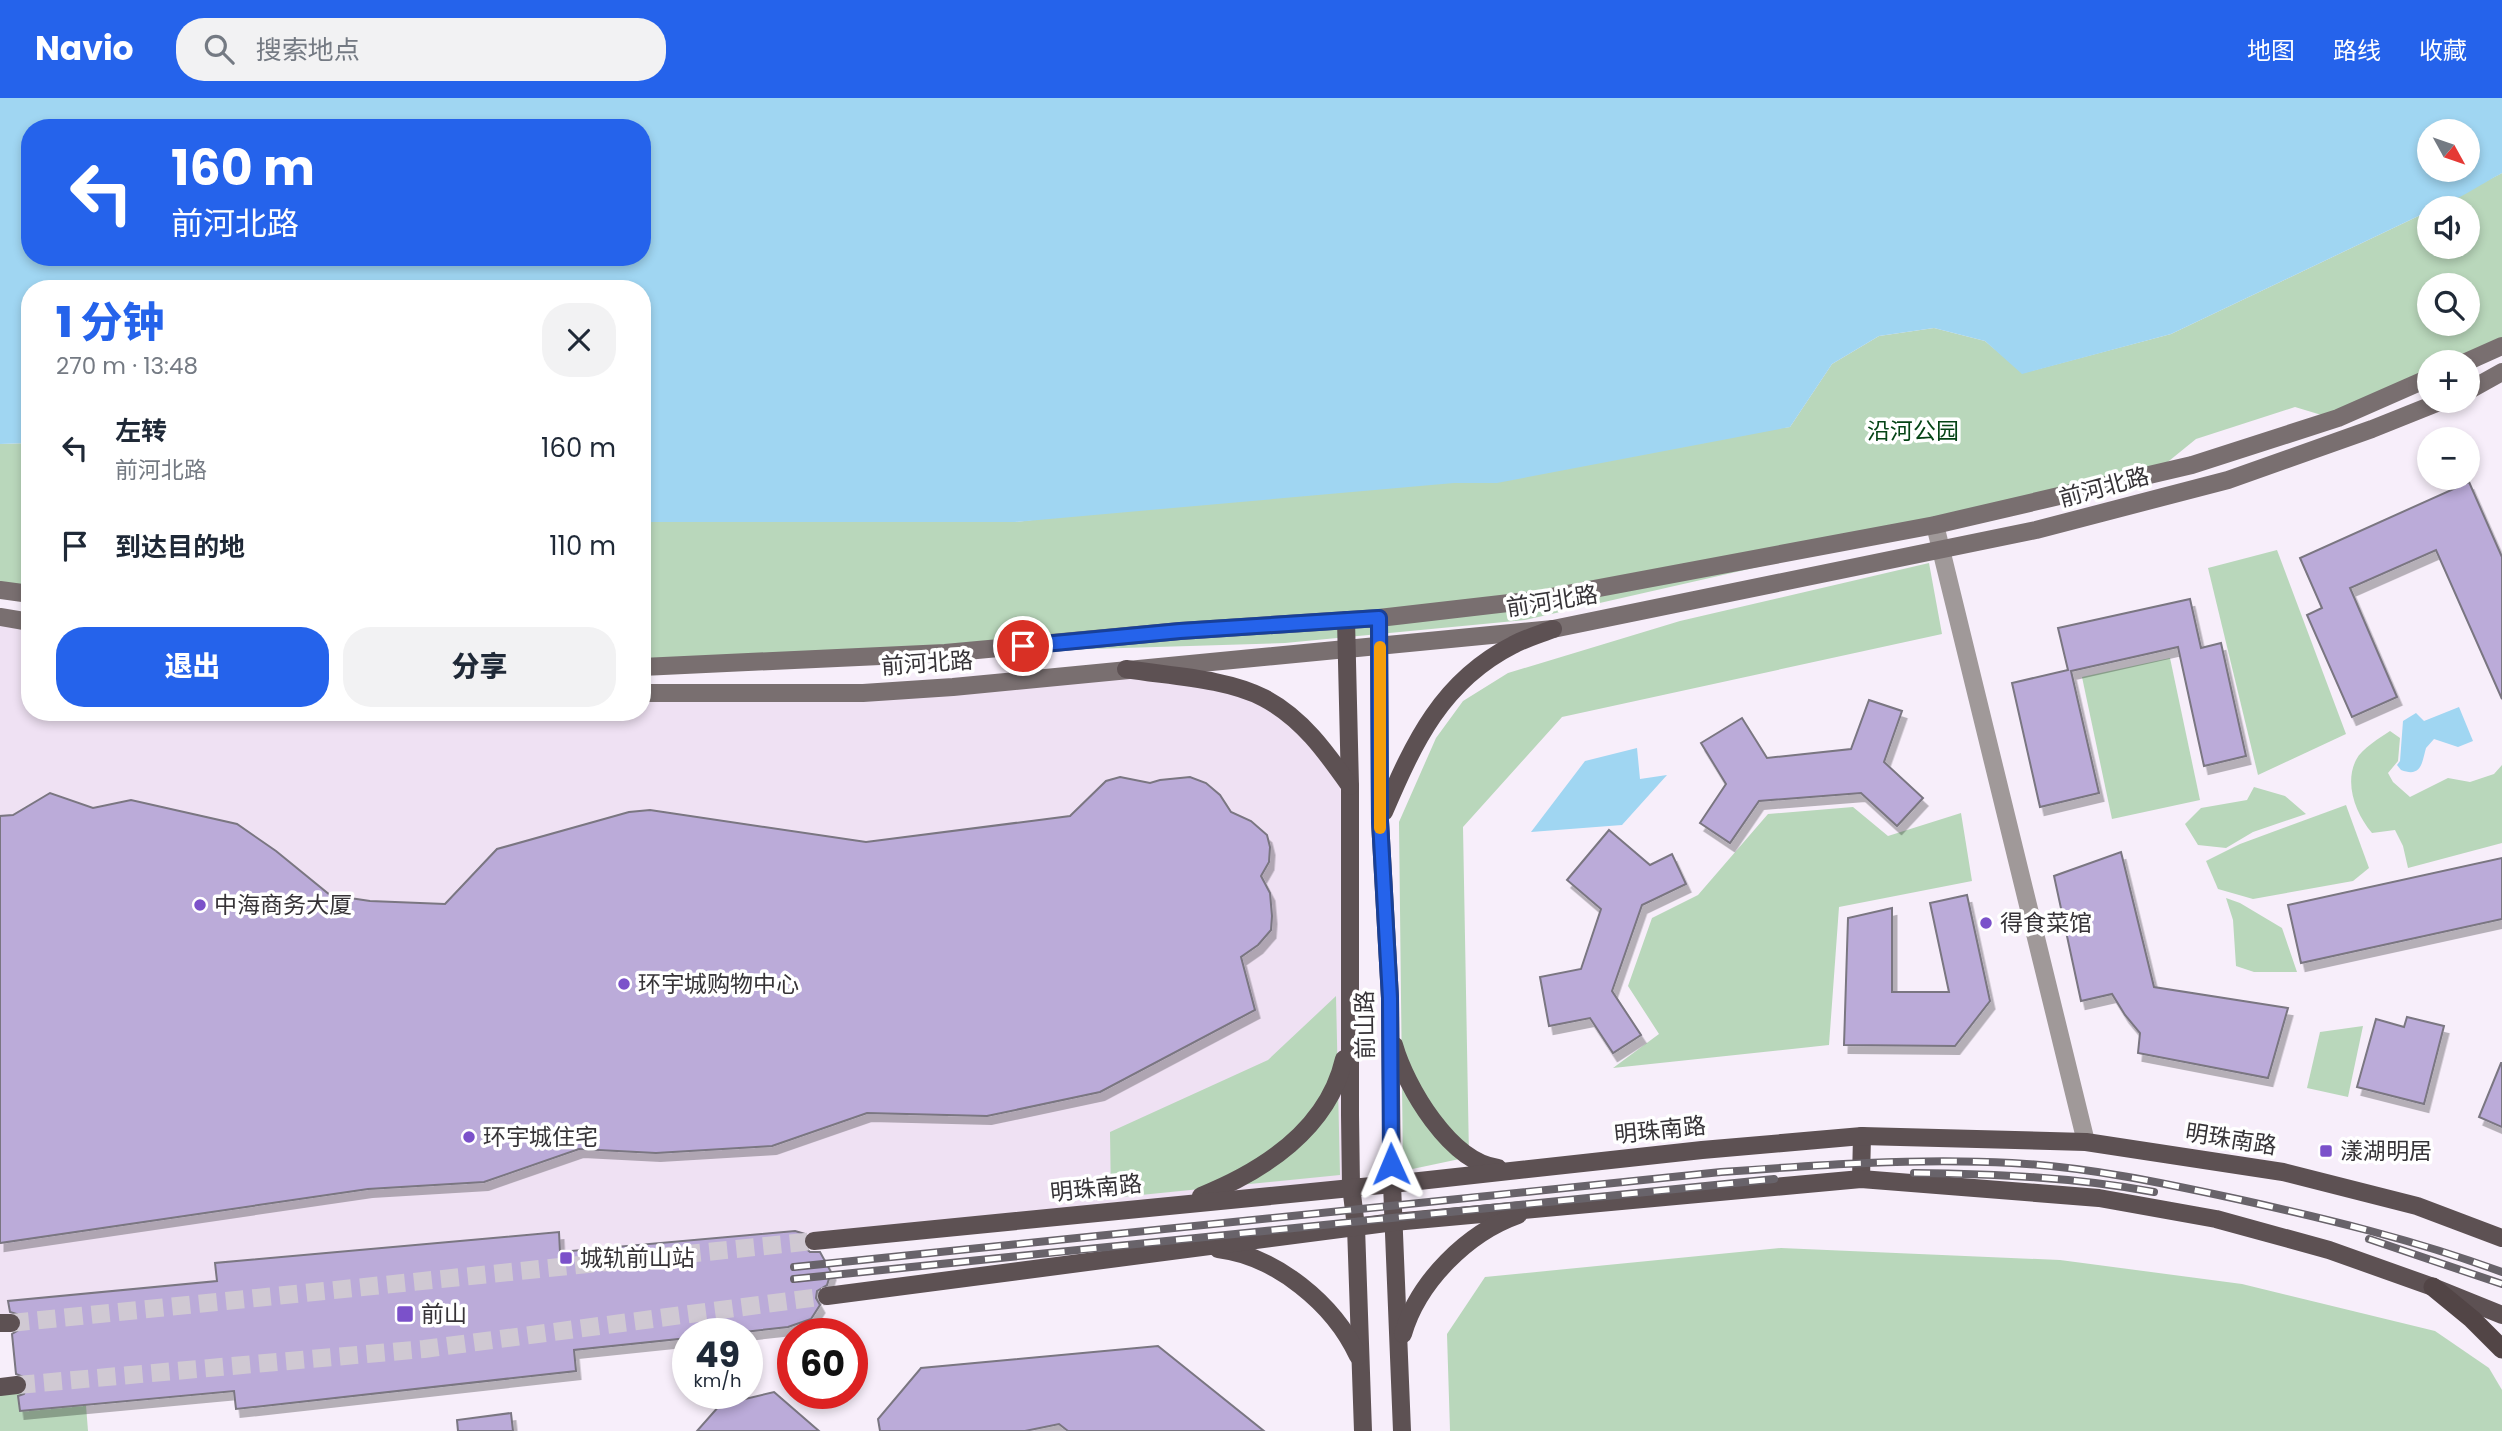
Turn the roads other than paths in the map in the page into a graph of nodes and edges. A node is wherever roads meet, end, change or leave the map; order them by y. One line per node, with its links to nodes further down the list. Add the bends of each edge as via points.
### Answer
1 (2502, 346): 2 (main road)
2 (2480, 356)
3 (2502, 372): 5 (main road)
4 (2417, 383): 7 (main road, 前河北路, via 2338,418 2192,465)
5 (2480, 384)
6 (2417, 411): 8 (main road, 前河北路, via 2228,480)
7 (1935, 526): 8 (street); 12 (main road, 前河北路, via 1535,600)
8 (1942, 550): 15 (main road, 前河北路); 26 (street)
9 (0, 590): 10 (main road)
10 (21, 593)
11 (0, 617): 13 (main road)
12 (1379, 618): 14 (main road, 前河北路); 16 (main road, 前山路)
13 (21, 620)
14 (1346, 620): 17 (main road, 前山路); 18 (main road, 前河北路, via 945,653)
15 (1553, 629): 16 (main road, 前河北路); 22 (main road, via 1512,645 1448,694 1423,729)
16 (1380, 646): 17 (main road, 前河北路); 22 (main road, 前山路)
17 (1347, 647): 19 (main road, 前河北路); 21 (main road, 前山路)
18 (651, 667)
19 (1126, 669): 20 (main road, 前河北路, via 863,693); 21 (main road, via 1226,685 1262,697 1292,716 1314,738)
20 (651, 693)
21 (1350, 786): 24 (main road, 前山路)
22 (1380, 821): 23 (main road, 前山路)
23 (1390, 1029): 27 (main road, via 1414,1091 1448,1138 1475,1161); 29 (main road, 前山路)
24 (1349, 1035): 30 (main road, 前山路); 31 (main road, via 1341,1073 1325,1105 1287,1148 1236,1181)
25 (1862, 1136): 26 (main road, 明珠南路); 27 (main road, 明珠南路); 28 (main road)
26 (2085, 1142): 35 (main road, 明珠南路, via 2283,1172 2417,1206)
27 (1519, 1170): 29 (main road, 明珠南路)
28 (1861, 1179): 32 (main road); 38 (main road, via 2099,1198 2216,1219 2329,1250)
29 (1392, 1184): 30 (main road, 明珠南路); 33 (main road, 前山路)
30 (1351, 1186): 31 (main road, 明珠南路); 34 (main road, 前山路)
31 (1172, 1204): 36 (main road, 明珠南路)
32 (1535, 1209): 33 (main road); 42 (main road, via 1474,1239 1433,1280 1416,1300)
33 (1394, 1222): 34 (main road); 42 (main road, 前山路)
34 (1356, 1227): 37 (main road); 43 (main road, 前山路)
35 (2502, 1238)
36 (814, 1241)
37 (1201, 1247): 39 (main road); 43 (main road, via 1242,1254 1295,1282 1331,1315)
38 (2433, 1287): 40 (main road); 41 (highway)
39 (827, 1296)
40 (2502, 1315)
41 (2502, 1349)
42 (1399, 1358): 45 (main road, 前山路)
43 (1360, 1361): 44 (main road, 前山路)
44 (1363, 1431)
45 (1402, 1431)

